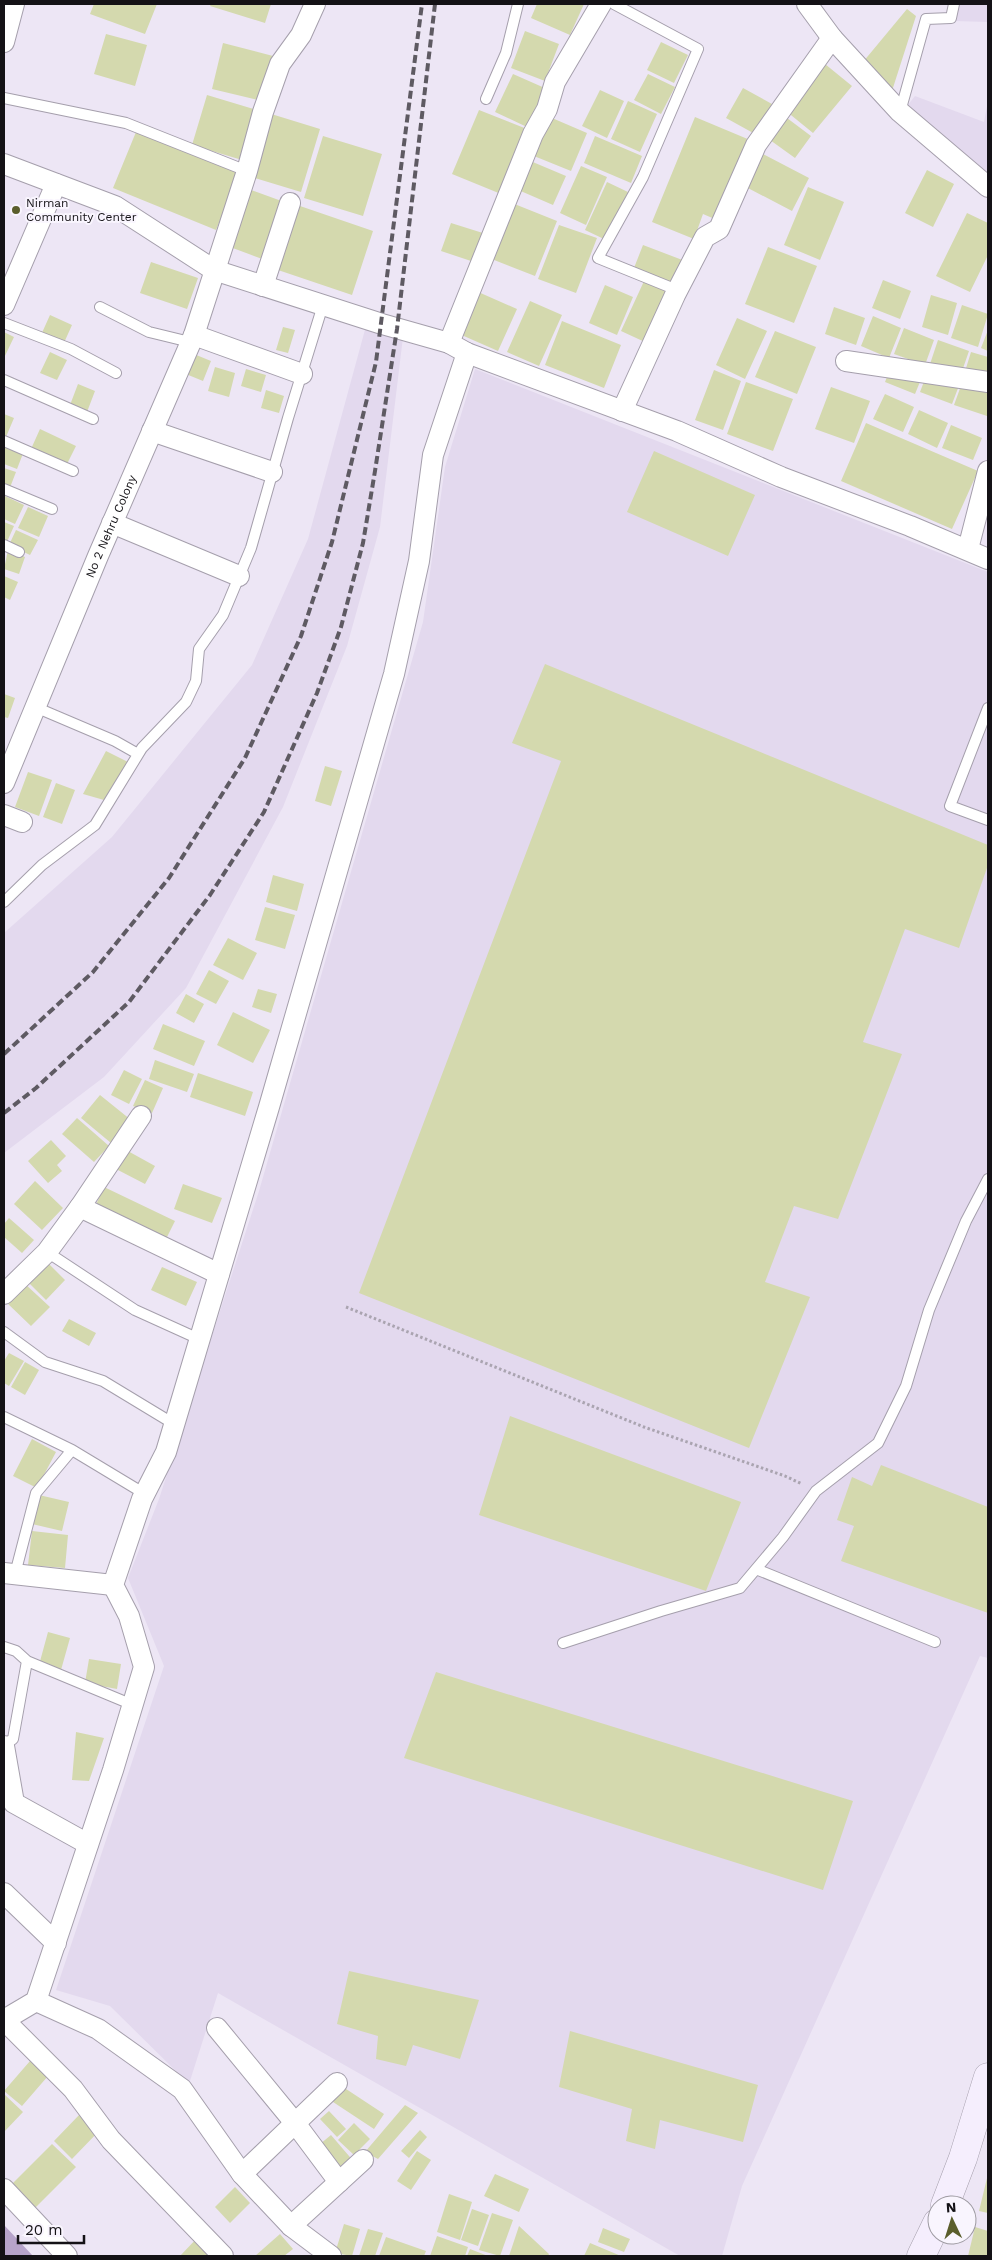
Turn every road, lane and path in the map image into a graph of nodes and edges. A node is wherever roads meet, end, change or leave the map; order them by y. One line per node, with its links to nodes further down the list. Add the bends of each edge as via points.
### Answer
1 (14, 4): 9 (street)
2 (315, 4): 14 (street, No 2 Nehru Colony, via 301,35 280,64)
3 (518, 4): 11 (lane, via 506,53)
4 (601, 4): 26 (street, via 555,82 547,109 533,134)
5 (614, 4): 20 (lane, via 698,48 643,177 598,258)
6 (954, 4): 12 (lane, via 951,18 926,19)
7 (809, 5): 8 (street)
8 (832, 38): 12 (street); 20 (street, via 756,145 719,229 705,237)
9 (4, 42)
10 (4, 98): 14 (lane, via 126,123)
11 (486, 99)
12 (900, 112): 16 (street)
13 (4, 164): 15 (street)
14 (247, 172): 18 (street, No 2 Nehru Colony)
15 (56, 184): 18 (street, via 115,206); 21 (street)
16 (988, 187)
17 (290, 203): 19 (street)
18 (214, 270): 19 (street); 25 (street, No 2 Nehru Colony)
19 (263, 286): 22 (street)
20 (677, 290): 33 (street)
21 (4, 305)
22 (323, 305): 26 (street); 30 (lane)
23 (100, 307): 25 (lane, via 149,332)
24 (4, 324): 29 (lane, via 71,349)
25 (192, 339): 30 (street); 35 (street, No 2 Nehru Colony)
26 (448, 343): 27 (street)
27 (467, 353): 33 (street); 58 (street, via 432,455 419,561 394,674)
28 (846, 361): 32 (street)
29 (116, 372)
30 (302, 374): 39 (lane)
31 (4, 380): 34 (lane)
32 (988, 382)
33 (622, 411): 44 (street)
34 (93, 419)
35 (152, 431): 39 (street); 42 (street, No 2 Nehru Colony)
36 (4, 441): 37 (lane)
37 (73, 471)
38 (988, 471): 44 (street)
39 (272, 472): 47 (lane, via 251,548)
40 (4, 489): 41 (lane)
41 (52, 509)
42 (112, 523): 47 (street); 48 (street, No 2 Nehru Colony)
43 (4, 545): 45 (lane)
44 (968, 549): 46 (street)
45 (19, 552)
46 (988, 559)
47 (239, 576): 50 (lane, via 223,615 199,649 196,681 186,702)
48 (35, 707): 50 (lane); 51 (street, No 2 Nehru Colony)
49 (988, 708): 52 (lane, via 950,806)
50 (138, 754): 53 (lane, via 95,825 42,865)
51 (4, 783)
52 (988, 820)
53 (4, 902)
54 (141, 1116): 56 (street)
55 (988, 1179): 67 (lane, via 932,1301 906,1386 878,1443)
56 (80, 1207): 57 (street); 58 (street)
57 (47, 1252): 59 (street); 62 (lane, via 135,1310)
58 (219, 1274): 62 (street)
59 (4, 1294)
60 (346, 1307): 67 (path, via 644,1427 786,1476)
61 (4, 1332): 64 (lane, via 45,1362 103,1381)
62 (199, 1339): 64 (street)
63 (7, 1418): 65 (lane); 66 (lane)
64 (174, 1424): 68 (street, via 166,1452)
65 (4, 1430)
66 (72, 1450): 68 (lane); 70 (lane, via 36,1494)
67 (816, 1491): 69 (lane)
68 (145, 1494): 71 (street)
69 (756, 1569): 72 (lane); 73 (lane, via 740,1588)
70 (10, 1573): 71 (street)
71 (113, 1585): 76 (street, via 129,1616 144,1667)
72 (935, 1642)
73 (563, 1643)
74 (4, 1646): 75 (lane)
75 (27, 1661): 76 (lane); 77 (lane, via 13,1739)
76 (133, 1705): 78 (street)
77 (4, 1745): 78 (street, via 14,1803)
78 (88, 1844): 80 (street)
79 (4, 1893): 80 (street)
80 (56, 1943): 81 (street)
81 (36, 2001): 82 (street); 88 (street, via 98,2029 182,2090)
82 (4, 2020): 95 (street, via 72,2090 111,2140)
83 (217, 2028): 86 (street)
84 (988, 2077): 91 (street)
85 (337, 2083): 86 (street)
86 (295, 2123): 88 (street); 89 (street)
87 (363, 2160): 89 (street)
88 (242, 2174): 92 (street)
89 (340, 2182): 92 (street)
90 (4, 2189): 94 (street)
91 (949, 2195)
92 (291, 2226): 96 (street)
93 (927, 2244): 97 (street)
94 (67, 2256)
95 (223, 2256)
96 (331, 2256)
97 (921, 2256)

